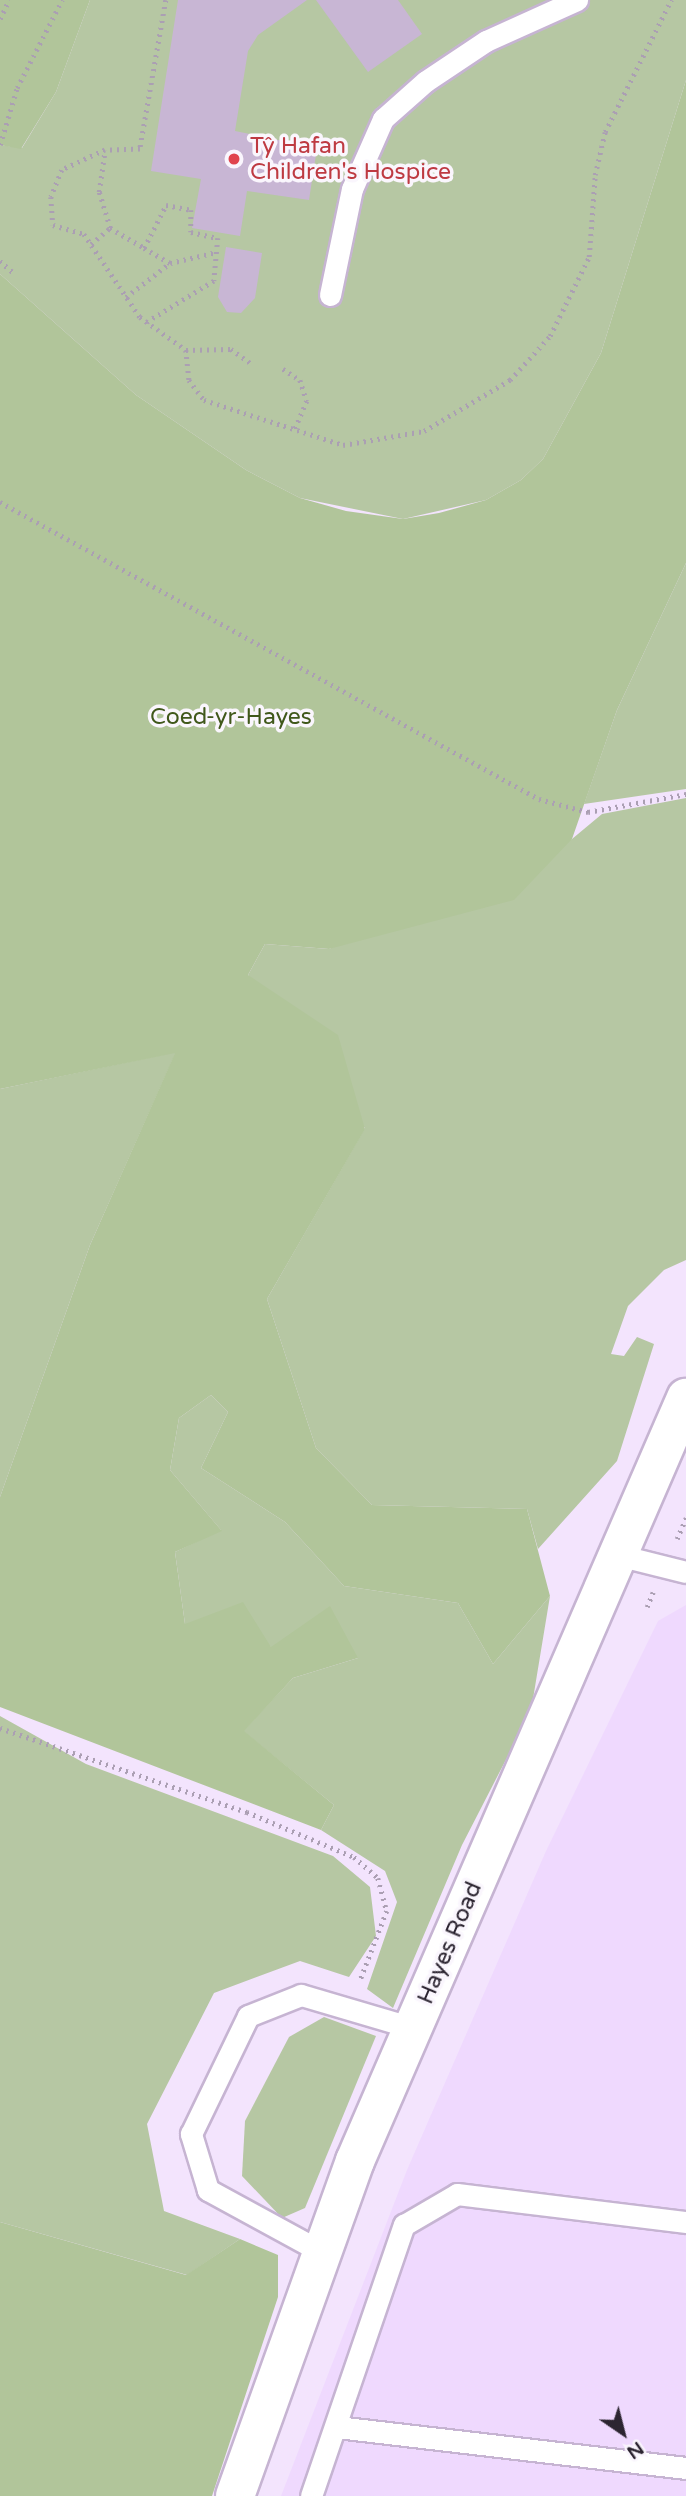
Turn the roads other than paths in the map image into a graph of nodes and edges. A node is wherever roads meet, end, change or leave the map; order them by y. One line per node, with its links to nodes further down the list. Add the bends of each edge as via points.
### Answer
1 (577, 0): 2 (lane, via 486,40 426,81 383,119 352,189)
2 (330, 295)
3 (686, 1398): 4 (street, Hayes Road)
4 (618, 1555): 5 (lane); 6 (street, Hayes Road)
5 (686, 1572)
6 (413, 2028): 8 (street, Hayes Road); 8 (lane, via 301,1995 248,2015 191,2134 208,2190)
7 (686, 2222): 9 (lane, via 457,2194 404,2225)
8 (320, 2251): 11 (street, Hayes Road)
9 (337, 2427): 10 (lane); 12 (lane)
10 (686, 2468)
11 (235, 2496)
12 (312, 2496)

